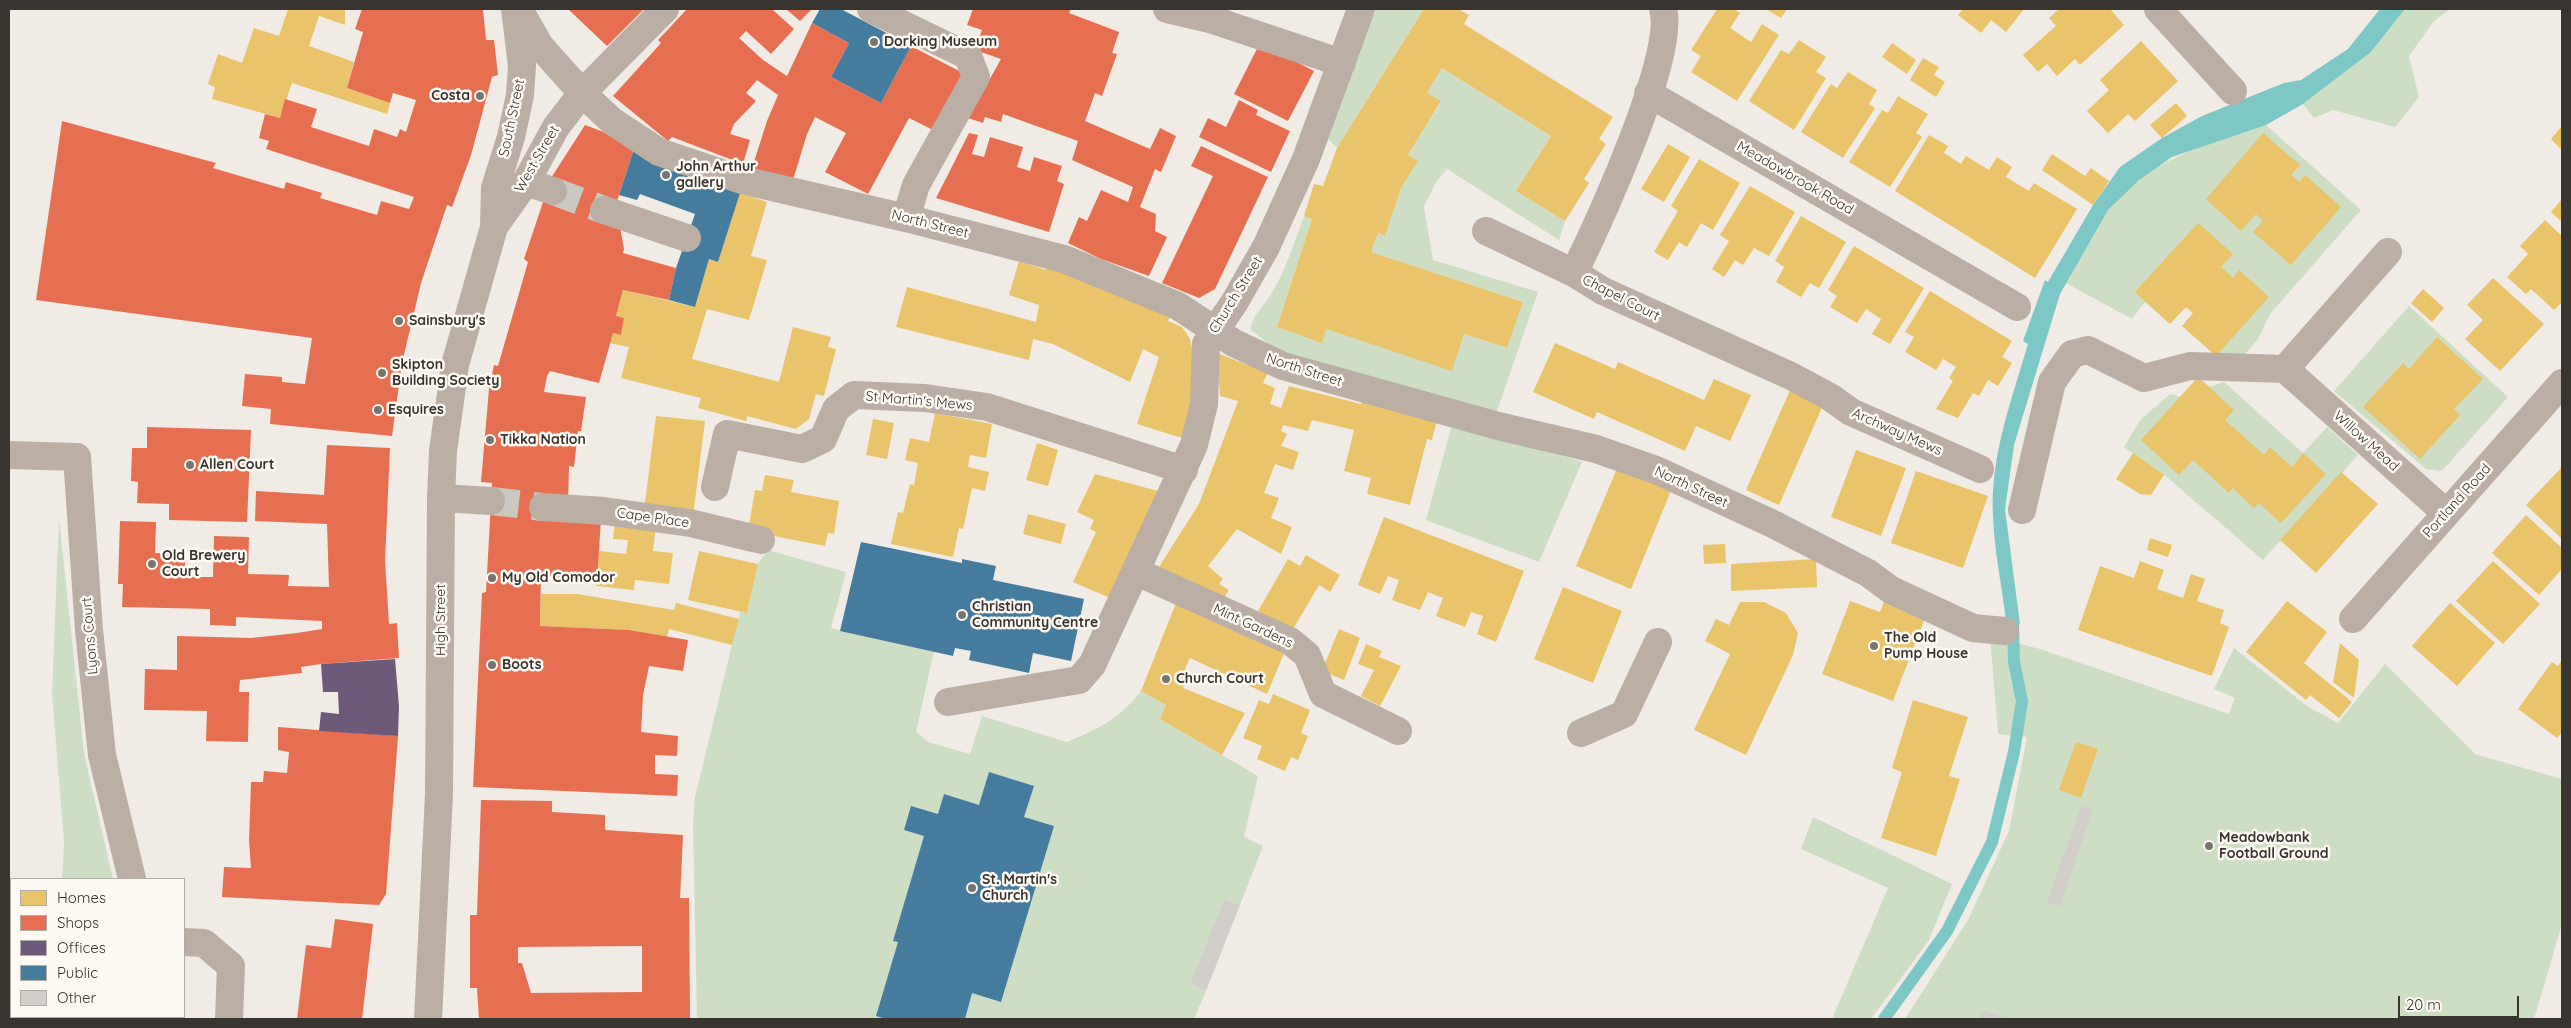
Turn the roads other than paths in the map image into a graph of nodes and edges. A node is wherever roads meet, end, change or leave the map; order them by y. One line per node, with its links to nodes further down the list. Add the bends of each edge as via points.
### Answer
1 (517, 9): 10 (main road, via 540,46); 16 (main road, South Street, via 522,66 520,95 495,188)
2 (665, 9): 10 (main road, West Street)
3 (871, 9): 15 (street, via 968,56 976,77 916,185)
4 (1167, 9): 8 (street, via 1210,19)
5 (1361, 9): 8 (street, Church Street)
6 (1663, 9): 11 (street, via 1660,57)
7 (2158, 9): 9 (street)
8 (1342, 63): 22 (street, Church Street, via 1306,159 1266,247)
9 (2232, 91)
10 (582, 93): 12 (main road, West Street, via 556,127); 15 (street, North Street, via 612,120 659,152 742,180)
11 (1648, 93): 20 (street, Chapel Court, via 1609,200); 21 (street, Meadowbrook Road)
12 (526, 182): 13 (street); 16 (main road, West Street)
13 (553, 191)
14 (604, 210): 18 (street)
15 (906, 218): 22 (street, North Street, via 1064,259 1178,306)
16 (494, 227): 30 (main road, High Street, via 454,365)
17 (1486, 231): 20 (street)
18 (687, 238)
19 (2388, 252): 23 (street)
20 (1574, 273): 24 (street, Chapel Court, via 1603,292)
21 (2017, 307)
22 (1215, 330): 28 (street, Church Street, via 1206,344 1204,404); 38 (street, North Street, via 1234,343 1283,366 1498,426 1596,449 1656,470 1773,524 1868,573 1891,590 1974,628)
23 (2285, 369): 33 (street, via 2190,366 2144,378 2088,350 2072,354 2052,382); 34 (street, Willow Mead)
24 (1791, 376): 27 (street, Archway Mews, via 1851,412)
25 (2562, 383): 34 (street, Portland Road)
26 (9, 455): 43 (street, Lyons Court, via 76,456 102,755)
27 (1980, 469)
28 (1184, 470): 29 (street, St Martin's Mews, via 987,407 925,398 854,395 836,409 823,438 802,449 727,434); 36 (street, Church Street)
29 (715, 488)
30 (440, 498): 31 (street); 46 (main road, High Street, via 439,784)
31 (491, 501)
32 (543, 507): 35 (street, Cape Place, via 690,523)
33 (2022, 510)
34 (2446, 513): 37 (street, Portland Road)
35 (761, 540)
36 (1137, 572): 40 (street, Church Street, via 1092,665 1079,680); 41 (street, Mint Gardens, via 1290,641 1307,655 1323,694)
37 (2353, 619)
38 (2005, 631)
39 (1658, 642): 42 (street, via 1624,714)
40 (948, 702)
41 (1398, 731)
42 (1581, 733)
43 (132, 878)
44 (185, 942): 45 (street, via 204,943 231,966)
45 (229, 1019)
46 (428, 1019)

